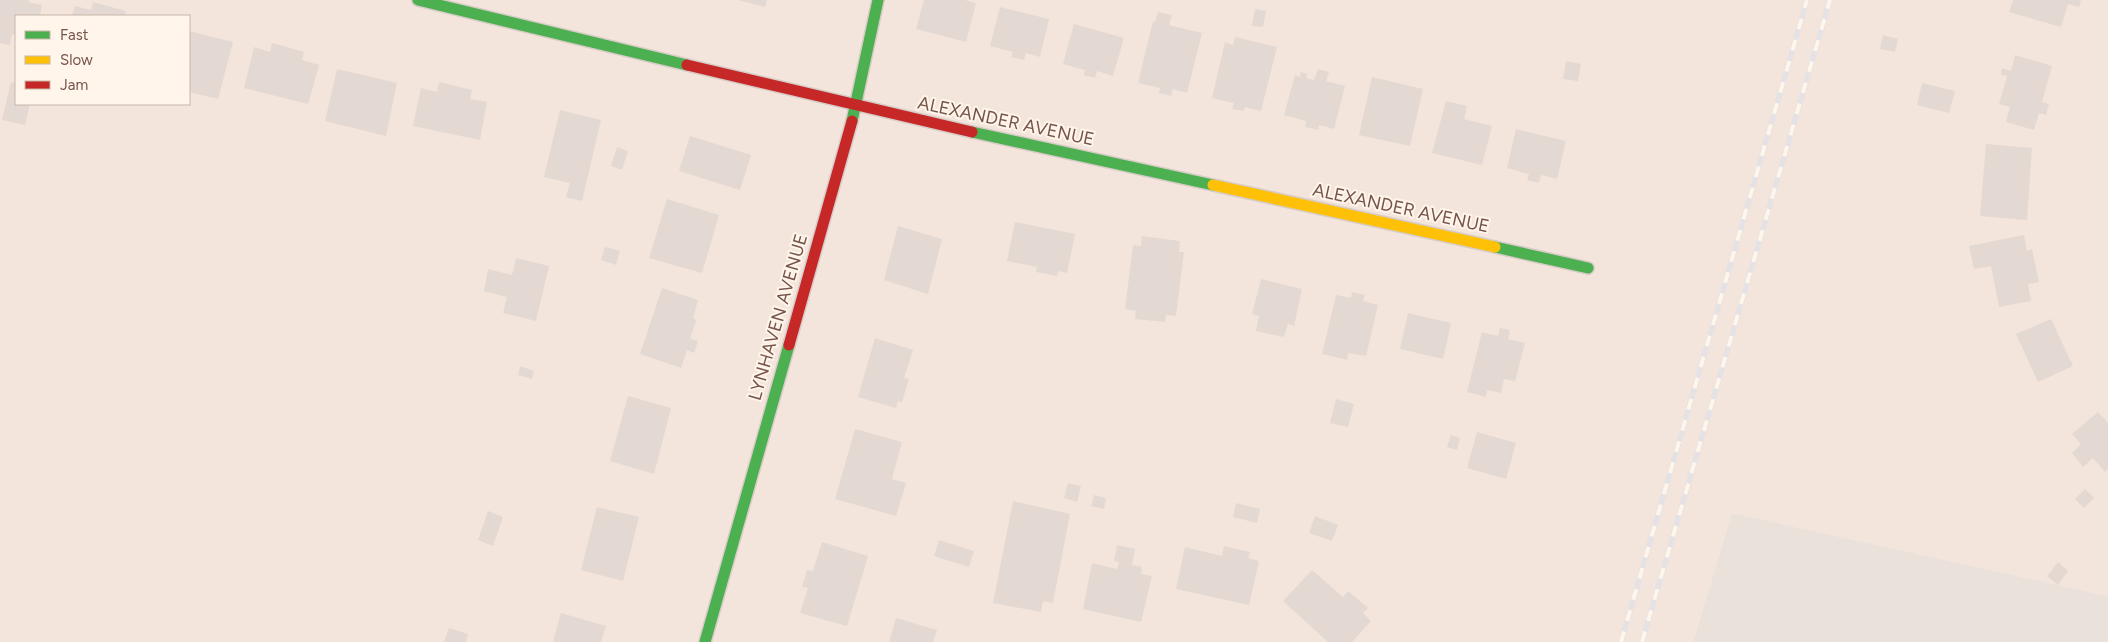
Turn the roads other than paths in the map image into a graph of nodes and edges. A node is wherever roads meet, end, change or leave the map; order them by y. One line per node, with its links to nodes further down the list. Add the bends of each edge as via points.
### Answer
1 (418, 0): 3 (street, ALEXANDER AVENUE)
2 (878, 0): 3 (street, LYNHAVEN AVENUE)
3 (856, 106): 4 (street, ALEXANDER AVENUE); 5 (street, LYNHAVEN AVENUE)
4 (1588, 268)
5 (705, 642)

